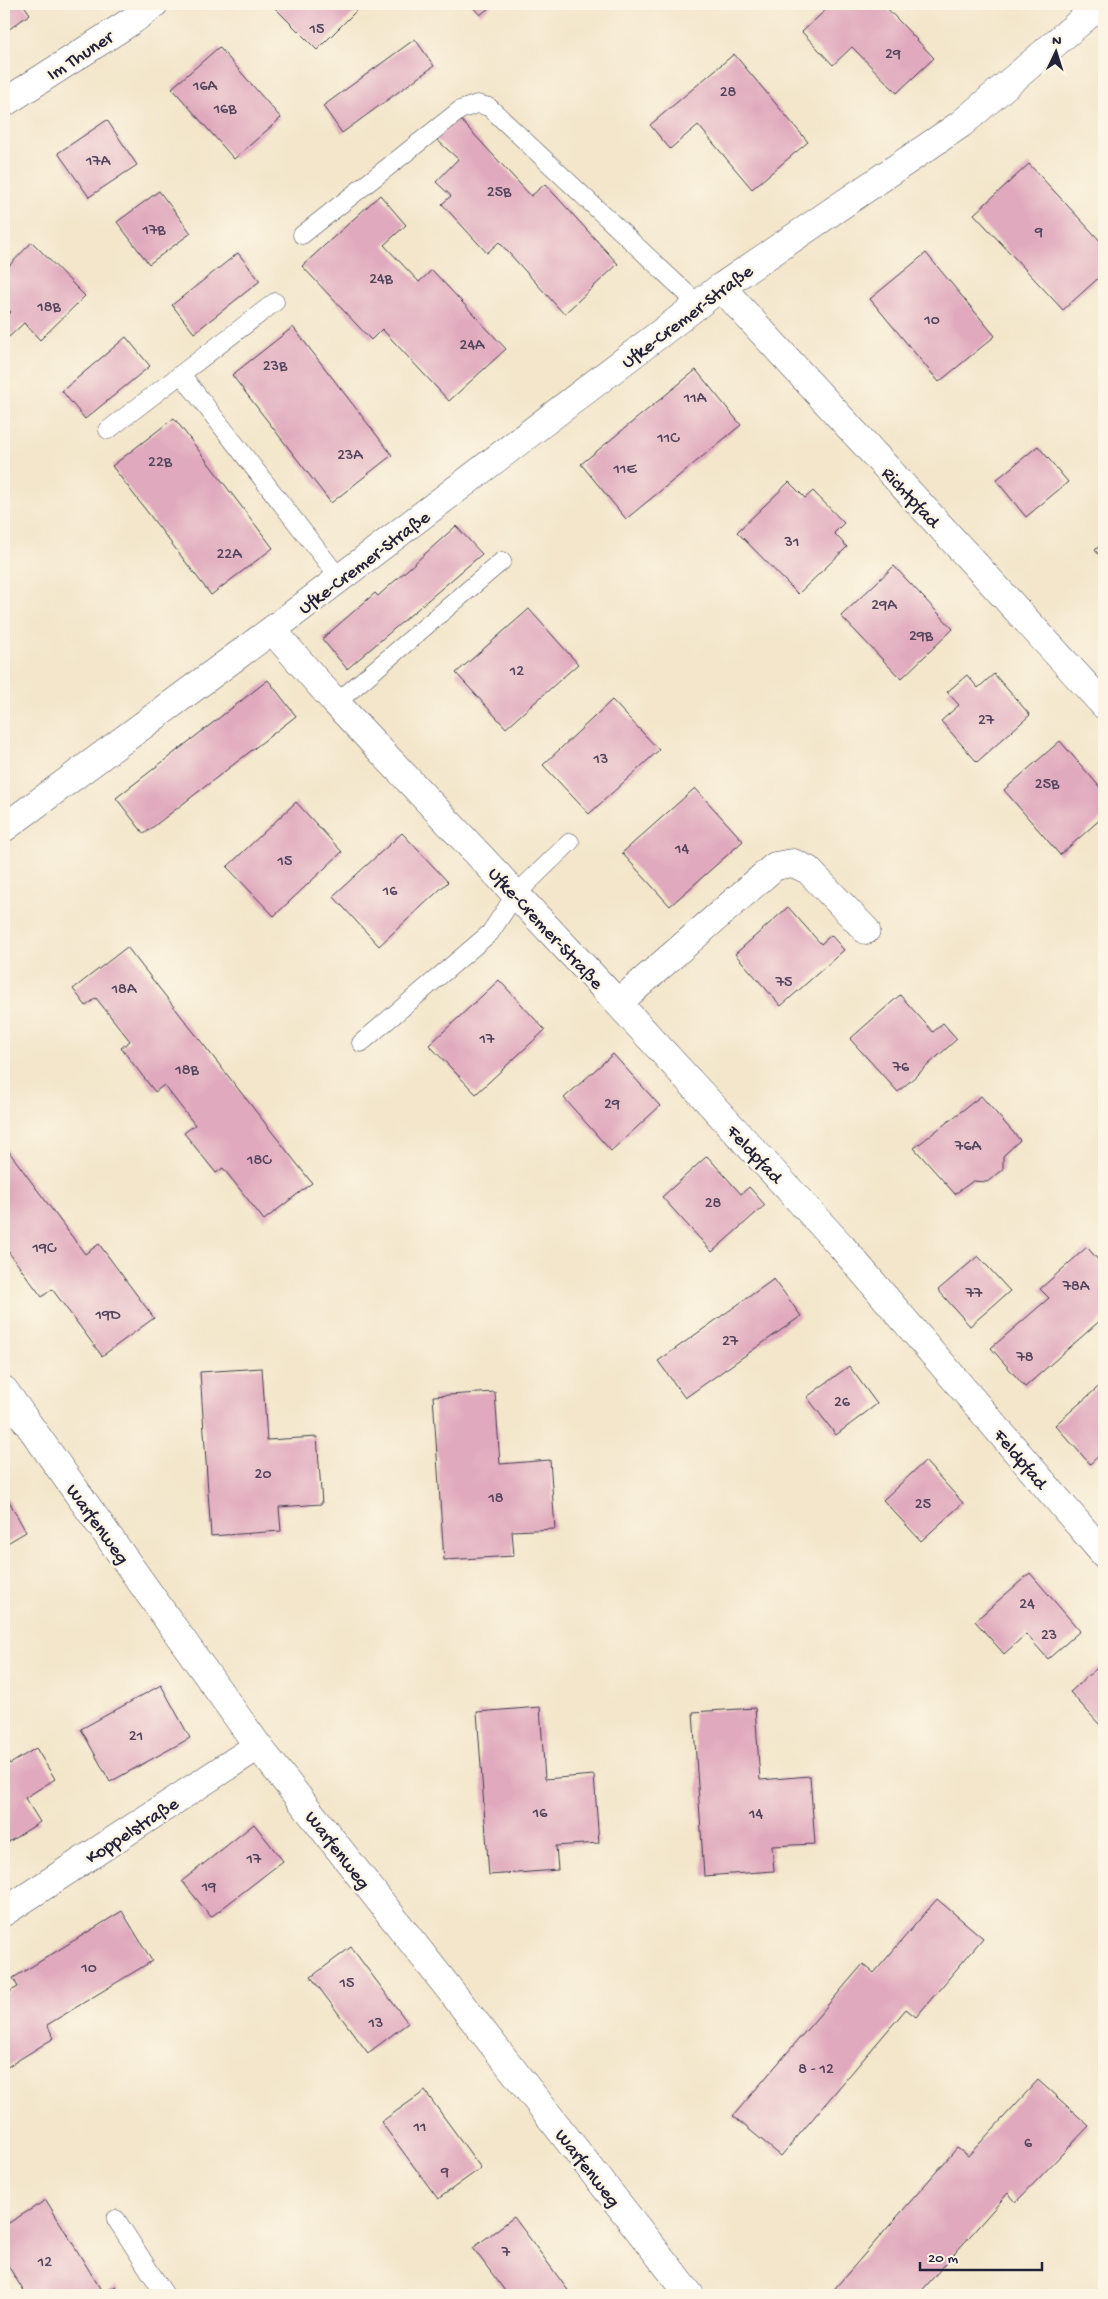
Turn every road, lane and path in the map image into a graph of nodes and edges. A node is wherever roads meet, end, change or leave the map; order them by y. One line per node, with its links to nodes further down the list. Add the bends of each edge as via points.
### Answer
1 (154, 4): 3 (street, Im Thuner)
2 (1101, 4): 5 (street, Ufke-Cremer-Straße, via 961,124)
3 (4, 103)
4 (302, 236): 7 (lane, via 460,110 476,104 489,107)
5 (720, 287): 7 (street, Ufke-Cremer-Straße); 14 (street, Richtpfad)
6 (275, 302): 8 (lane)
7 (698, 304): 11 (street, Ufke-Cremer-Straße)
8 (181, 374): 9 (lane); 11 (lane)
9 (108, 430)
10 (502, 561): 13 (lane)
11 (340, 579): 12 (street, Ufke-Cremer-Straße)
12 (272, 630): 13 (street, Ufke-Cremer-Straße); 15 (street, Ufke-Cremer-Straße)
13 (336, 703): 17 (street, Ufke-Cremer-Straße)
14 (1104, 705)
15 (4, 828)
16 (570, 842): 17 (lane)
17 (516, 894): 19 (street, Ufke-Cremer-Straße); 20 (lane, via 490,932)
18 (866, 930): 19 (street, via 808,870 793,863 775,866)
19 (618, 1003): 22 (street, Feldpfad, via 842,1247)
20 (361, 1042)
21 (4, 1390): 23 (street, Warfenweg)
22 (1104, 1554)
23 (258, 1746): 24 (street, Koppelstraße); 27 (street, Warfenweg)
24 (4, 1912)
25 (116, 2219): 26 (lane)
26 (165, 2295)
27 (690, 2295)

